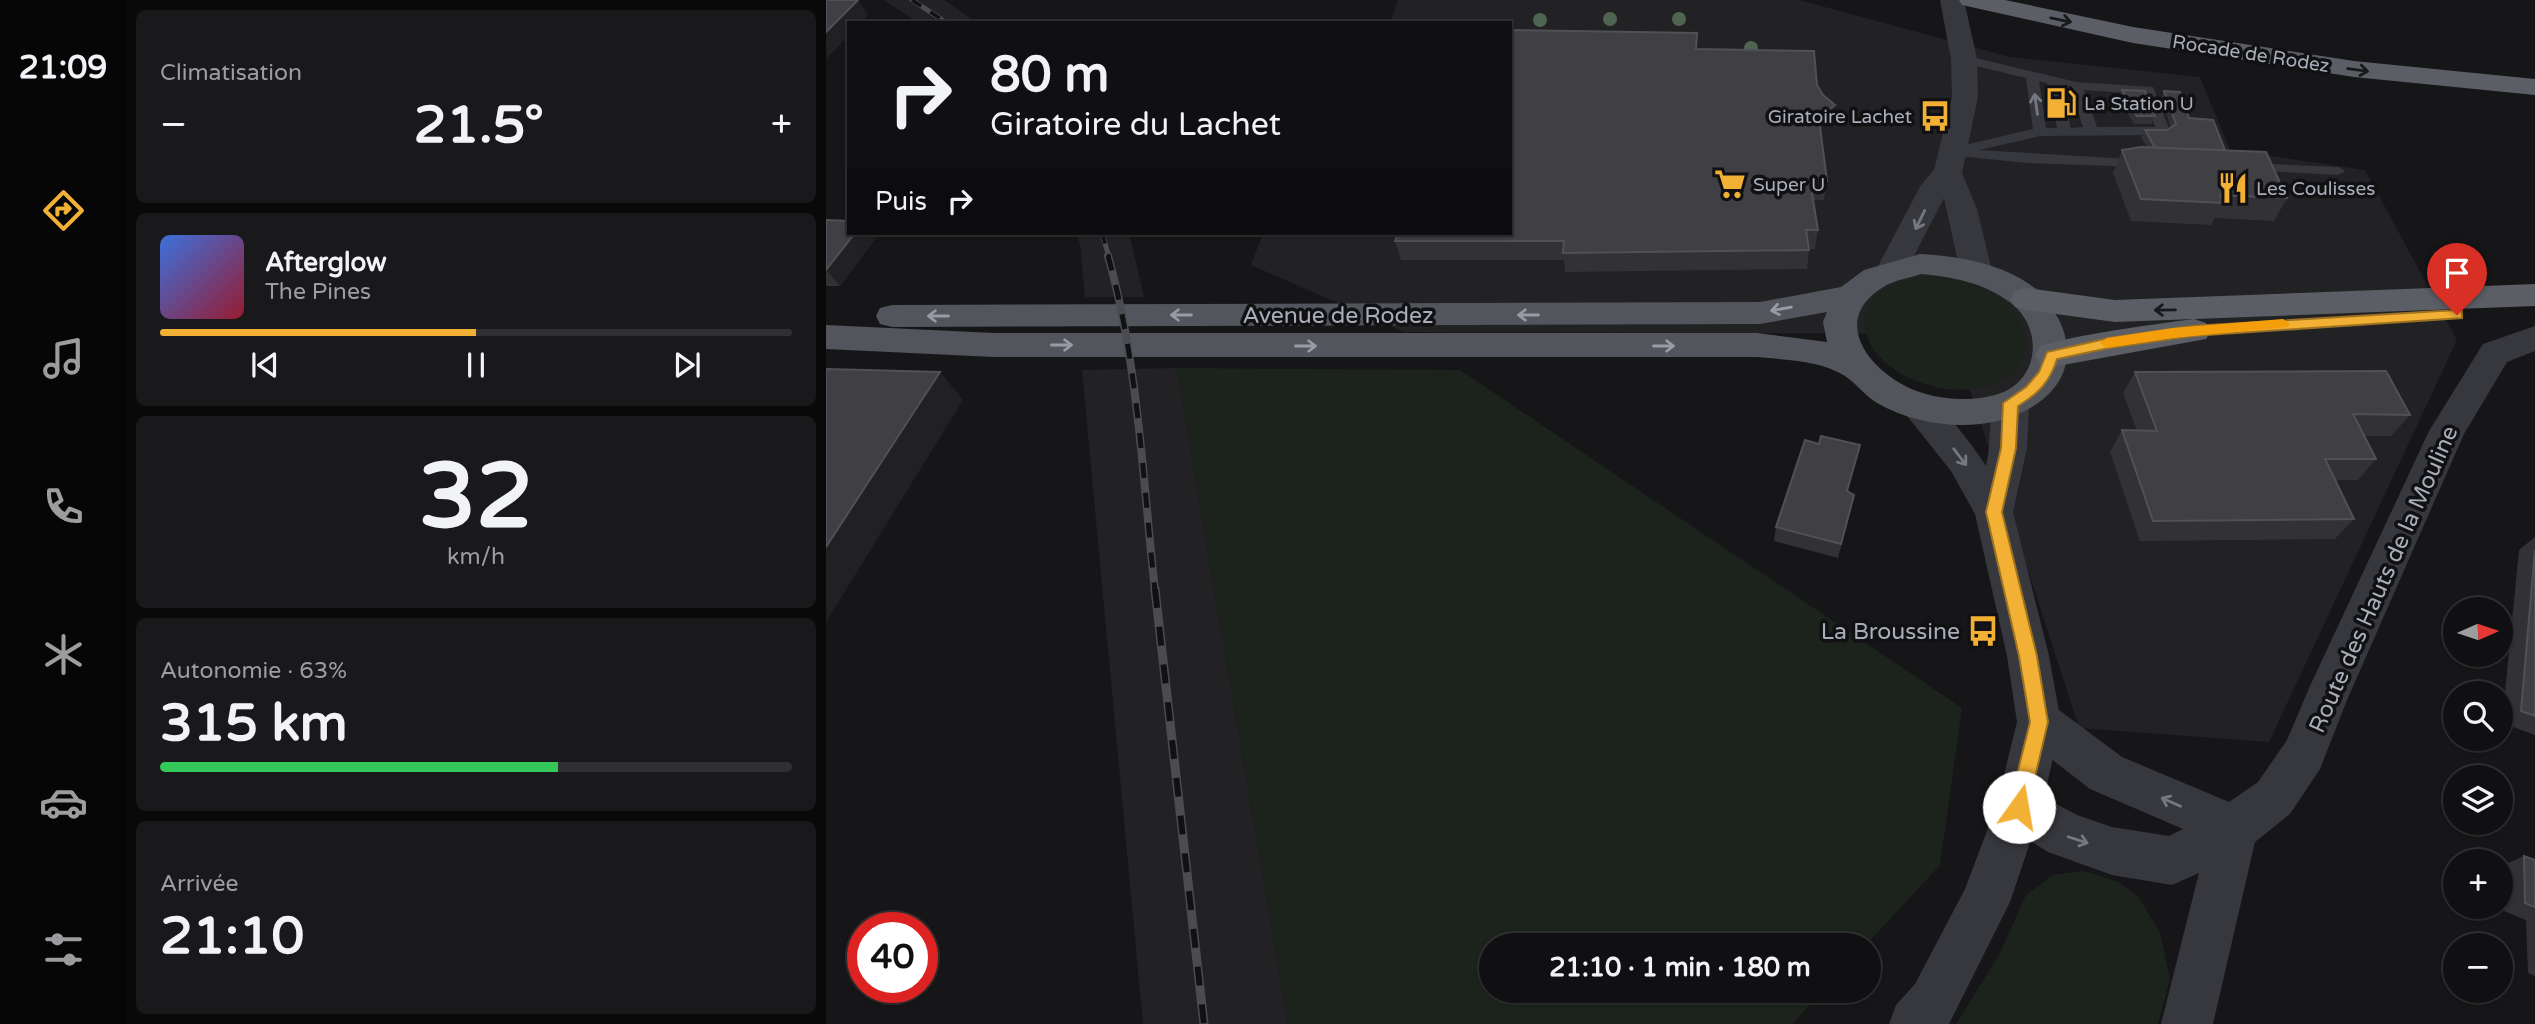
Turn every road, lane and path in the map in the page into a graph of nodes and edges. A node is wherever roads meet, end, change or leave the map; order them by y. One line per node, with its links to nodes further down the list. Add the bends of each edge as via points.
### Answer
1 (1952, 0): 6 (street)
2 (1970, 0): 11 (highway, Rocade de Rodez, one-way to 11, via 2133,35 2312,63)
3 (2078, 0): 4 (highway, Rocade de Rodez, via 2225,28)
4 (2341, 43)
5 (2379, 48): 7 (highway)
6 (1964, 59): 8 (lane); 15 (street, via 1965,97)
7 (2535, 64)
8 (2032, 76): 9 (lane); 14 (lane, one-way to 8)
9 (2053, 80): 10 (lane); 13 (lane)
10 (2076, 86): 12 (lane); 12 (lane, via 2148,90 2163,131)
11 (2535, 87)
12 (2091, 130): 13 (lane)
13 (2065, 131): 14 (lane)
14 (2040, 132): 15 (lane)
15 (1950, 163): 16 (lane, via 2062,167); 19 (street, one-way to 19); 20 (street)
16 (2157, 163)
17 (2241, 167): 18 (lane)
18 (2338, 171)
19 (1893, 268): 20 (main road, via 1948,265); 22 (main road, via 1867,280)
20 (1976, 271): 23 (main road)
21 (2535, 295): 23 (highway, one-way to 23, via 2115,312)
22 (1848, 297): 27 (main road, Avenue de Rodez, one-way to 27, via 1760,313); 31 (main road, via 1839,318 1841,342)
23 (2026, 299): 30 (main road, via 2050,336)
24 (2535, 310): 30 (highway, via 2192,331)
25 (826, 316): 26 (main road, one-way to 25)
26 (1000, 330): 27 (main road); 28 (main road)
27 (1243, 331): 31 (main road, one-way to 31, via 1595,346 1757,345 1815,351)
28 (826, 337)
29 (2535, 338): 37 (street, Route des Hauts de la Mouline, via 2495,353 2483,369 2447,431 2304,754 2274,798)
30 (2052, 355): 32 (main road, via 2045,374 2031,391)
31 (1853, 366): 33 (main road, via 1892,397)
32 (2011, 403): 33 (main road, via 1982,411); 34 (street, via 2009,448)
33 (1918, 407): 34 (street, one-way to 34, via 1964,461)
34 (1994, 512): 35 (street)
35 (2039, 722): 36 (street); 37 (street, one-way to 35, via 2106,773)
36 (2019, 807): 37 (street, Route des Hauts de la Mouline, one-way to 37, via 2065,835 2112,851 2172,861); 38 (street, via 1985,902 1933,1002)
37 (2234, 828): 39 (street)
38 (1915, 1024)
39 (2187, 1024)

